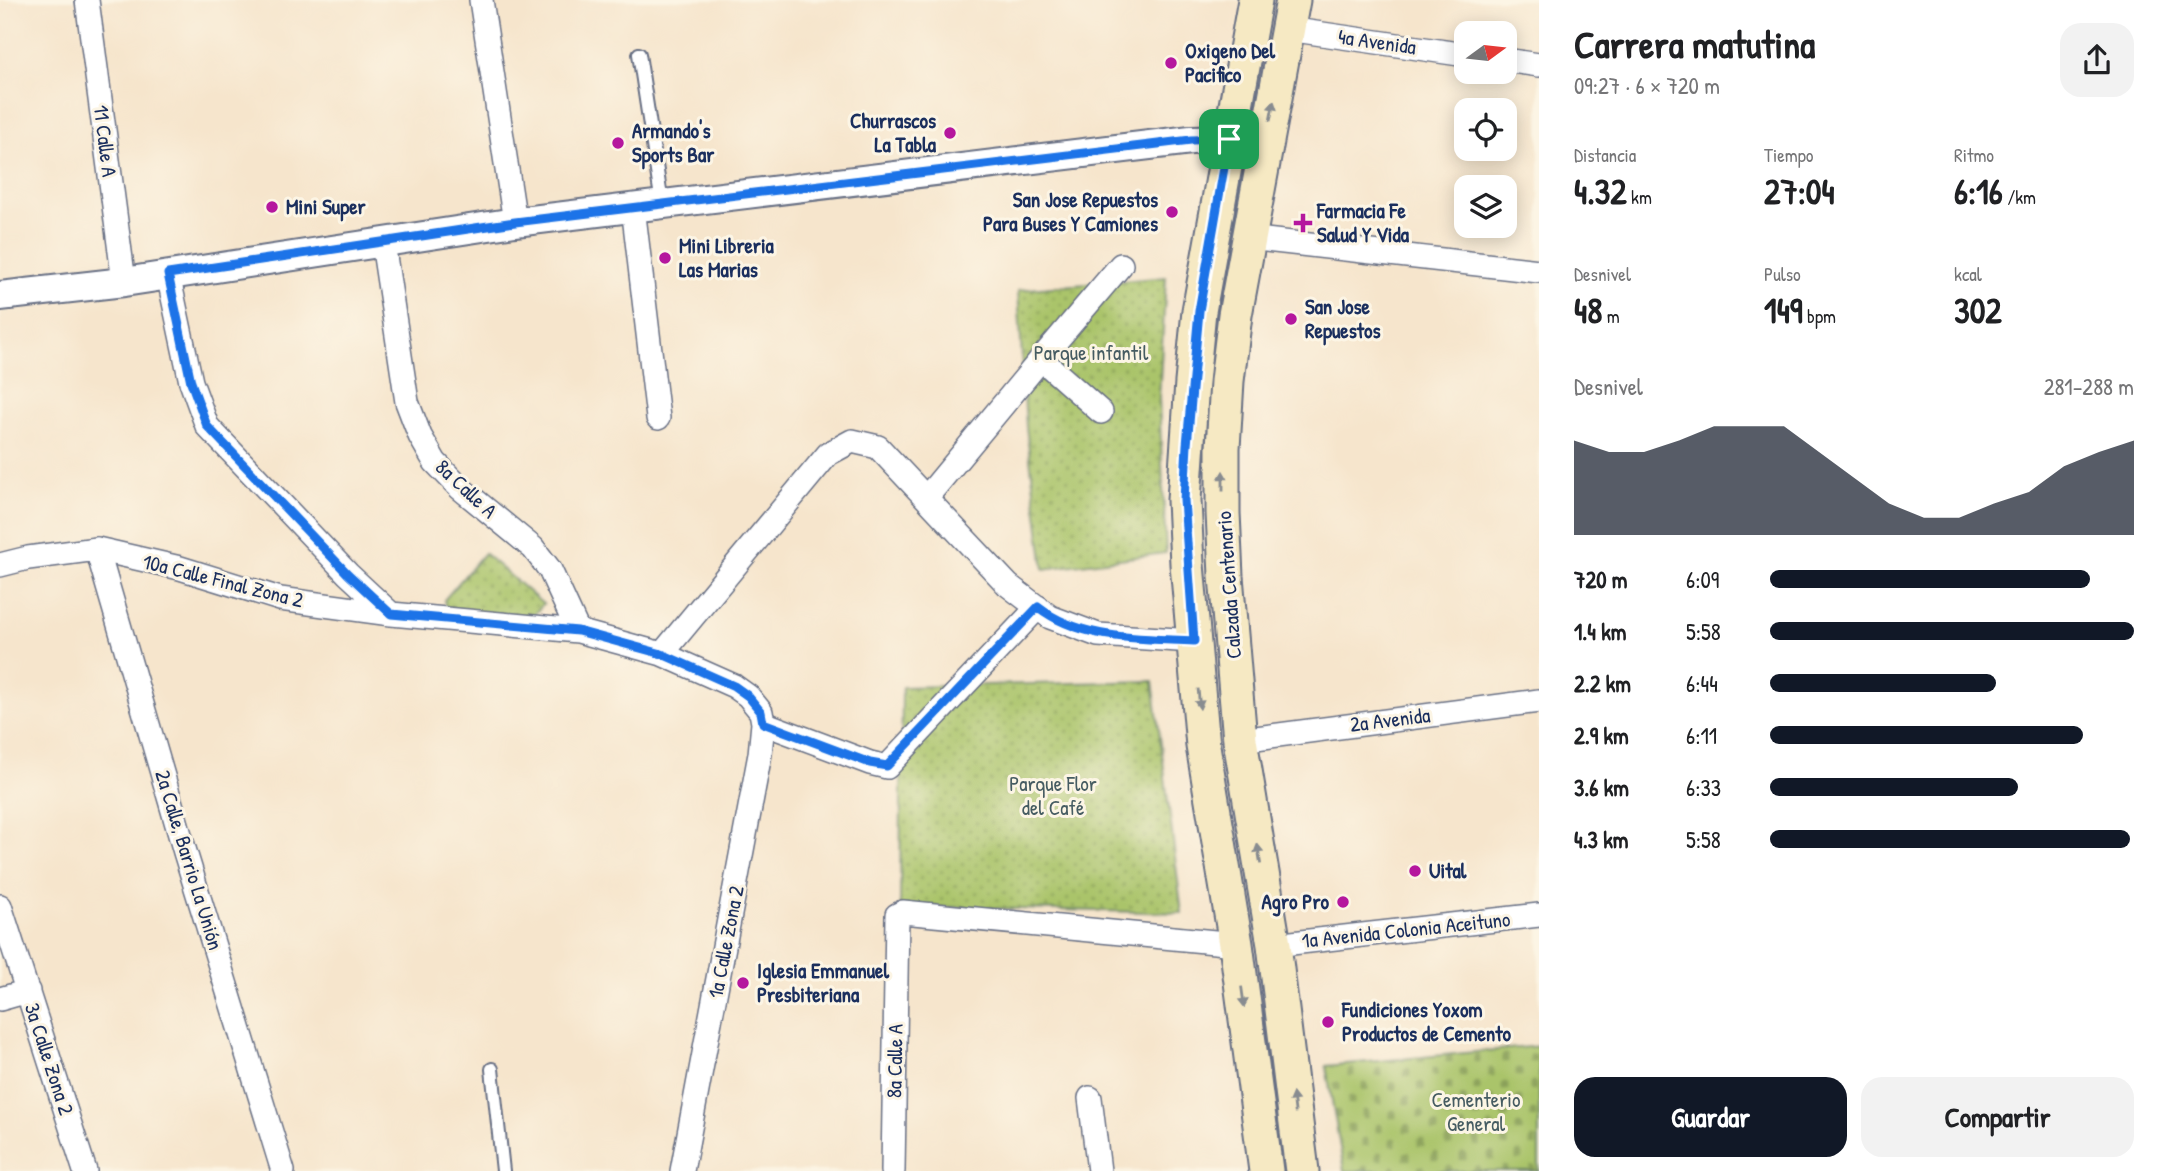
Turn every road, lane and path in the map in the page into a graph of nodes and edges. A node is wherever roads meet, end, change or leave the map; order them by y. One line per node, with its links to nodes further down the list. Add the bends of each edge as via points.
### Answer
1 (87, 0): 19 (street, 11 Calle A)
2 (481, 0): 13 (street)
3 (1255, 0): 9 (main road, Calzada Centenario)
4 (1291, 15): 5 (street, 4a Avenida); 10 (main road, Calzada Centenario, one-way to 4)
5 (1454, 52)
6 (639, 54): 11 (lane)
7 (1517, 62): 8 (street)
8 (1539, 65)
9 (1229, 139): 10 (street); 11 (street); 30 (main road, Calzada Centenario, via 1199,311 1189,419 1184,500)
10 (1265, 147): 14 (main road, Calzada Centenario)
11 (662, 204): 12 (street)
12 (633, 207): 13 (street); 23 (street)
13 (515, 222): 15 (street)
14 (1248, 238): 17 (street); 34 (main road, Calzada Centenario, one-way to 14, via 1226,576 1223,448 1227,382)
15 (383, 243): 18 (street); 29 (street, 8a Calle A, via 407,402 420,436 435,462 460,488 533,548 550,570)
16 (1121, 265): 21 (street)
17 (1539, 271)
18 (168, 274): 19 (street); 28 (street, via 191,382 207,426)
19 (124, 282): 20 (street)
20 (0, 296)
21 (1041, 359): 22 (street); 24 (street)
22 (1101, 412)
23 (658, 418)
24 (926, 498): 27 (street, via 1008,585); 31 (street, via 878,447 852,442 828,454)
25 (97, 549): 26 (street, 10a Calle Final Zona 2); 28 (street, 10a Calle Final Zona 2, via 180,568 280,599); 44 (street, 2a Calle, Barrio La Unión)
26 (0, 565)
27 (1038, 607): 30 (street, via 1050,617 1098,635); 33 (street, via 887,766)
28 (391, 614): 29 (street, 10a Calle Final Zona 2)
29 (578, 631): 31 (street, 10a Calle Final Zona 2)
30 (1194, 641): 37 (main road, Calzada Centenario, one-way to 37, via 1203,746)
31 (662, 654): 33 (street, 10a Calle Final Zona 2, via 734,686 748,696)
32 (1539, 701): 34 (street, 2a Avenida)
33 (762, 718): 46 (street, 1a Calle Zona 2, via 761,754)
34 (1240, 740): 38 (main road, Calzada Centenario, one-way to 34)
35 (0, 906): 39 (street, 3a Calle Zona 2)
36 (1539, 915): 38 (street, 1a Avenida Colonia Aceituno)
37 (1236, 944): 47 (street, 8a Calle A, via 903,912 897,915); 49 (main road, Calzada Centenario, one-way to 49)
38 (1274, 945): 50 (main road, Calzada Centenario, one-way to 38)
39 (28, 991): 40 (street); 43 (street, 3a Calle Zona 2)
40 (0, 999)
41 (492, 1069): 45 (lane)
42 (1090, 1098): 48 (street)
43 (85, 1171)
44 (283, 1171)
45 (503, 1171)
46 (682, 1171)
47 (893, 1171)
48 (1099, 1171)
49 (1266, 1171)
50 (1302, 1171)

